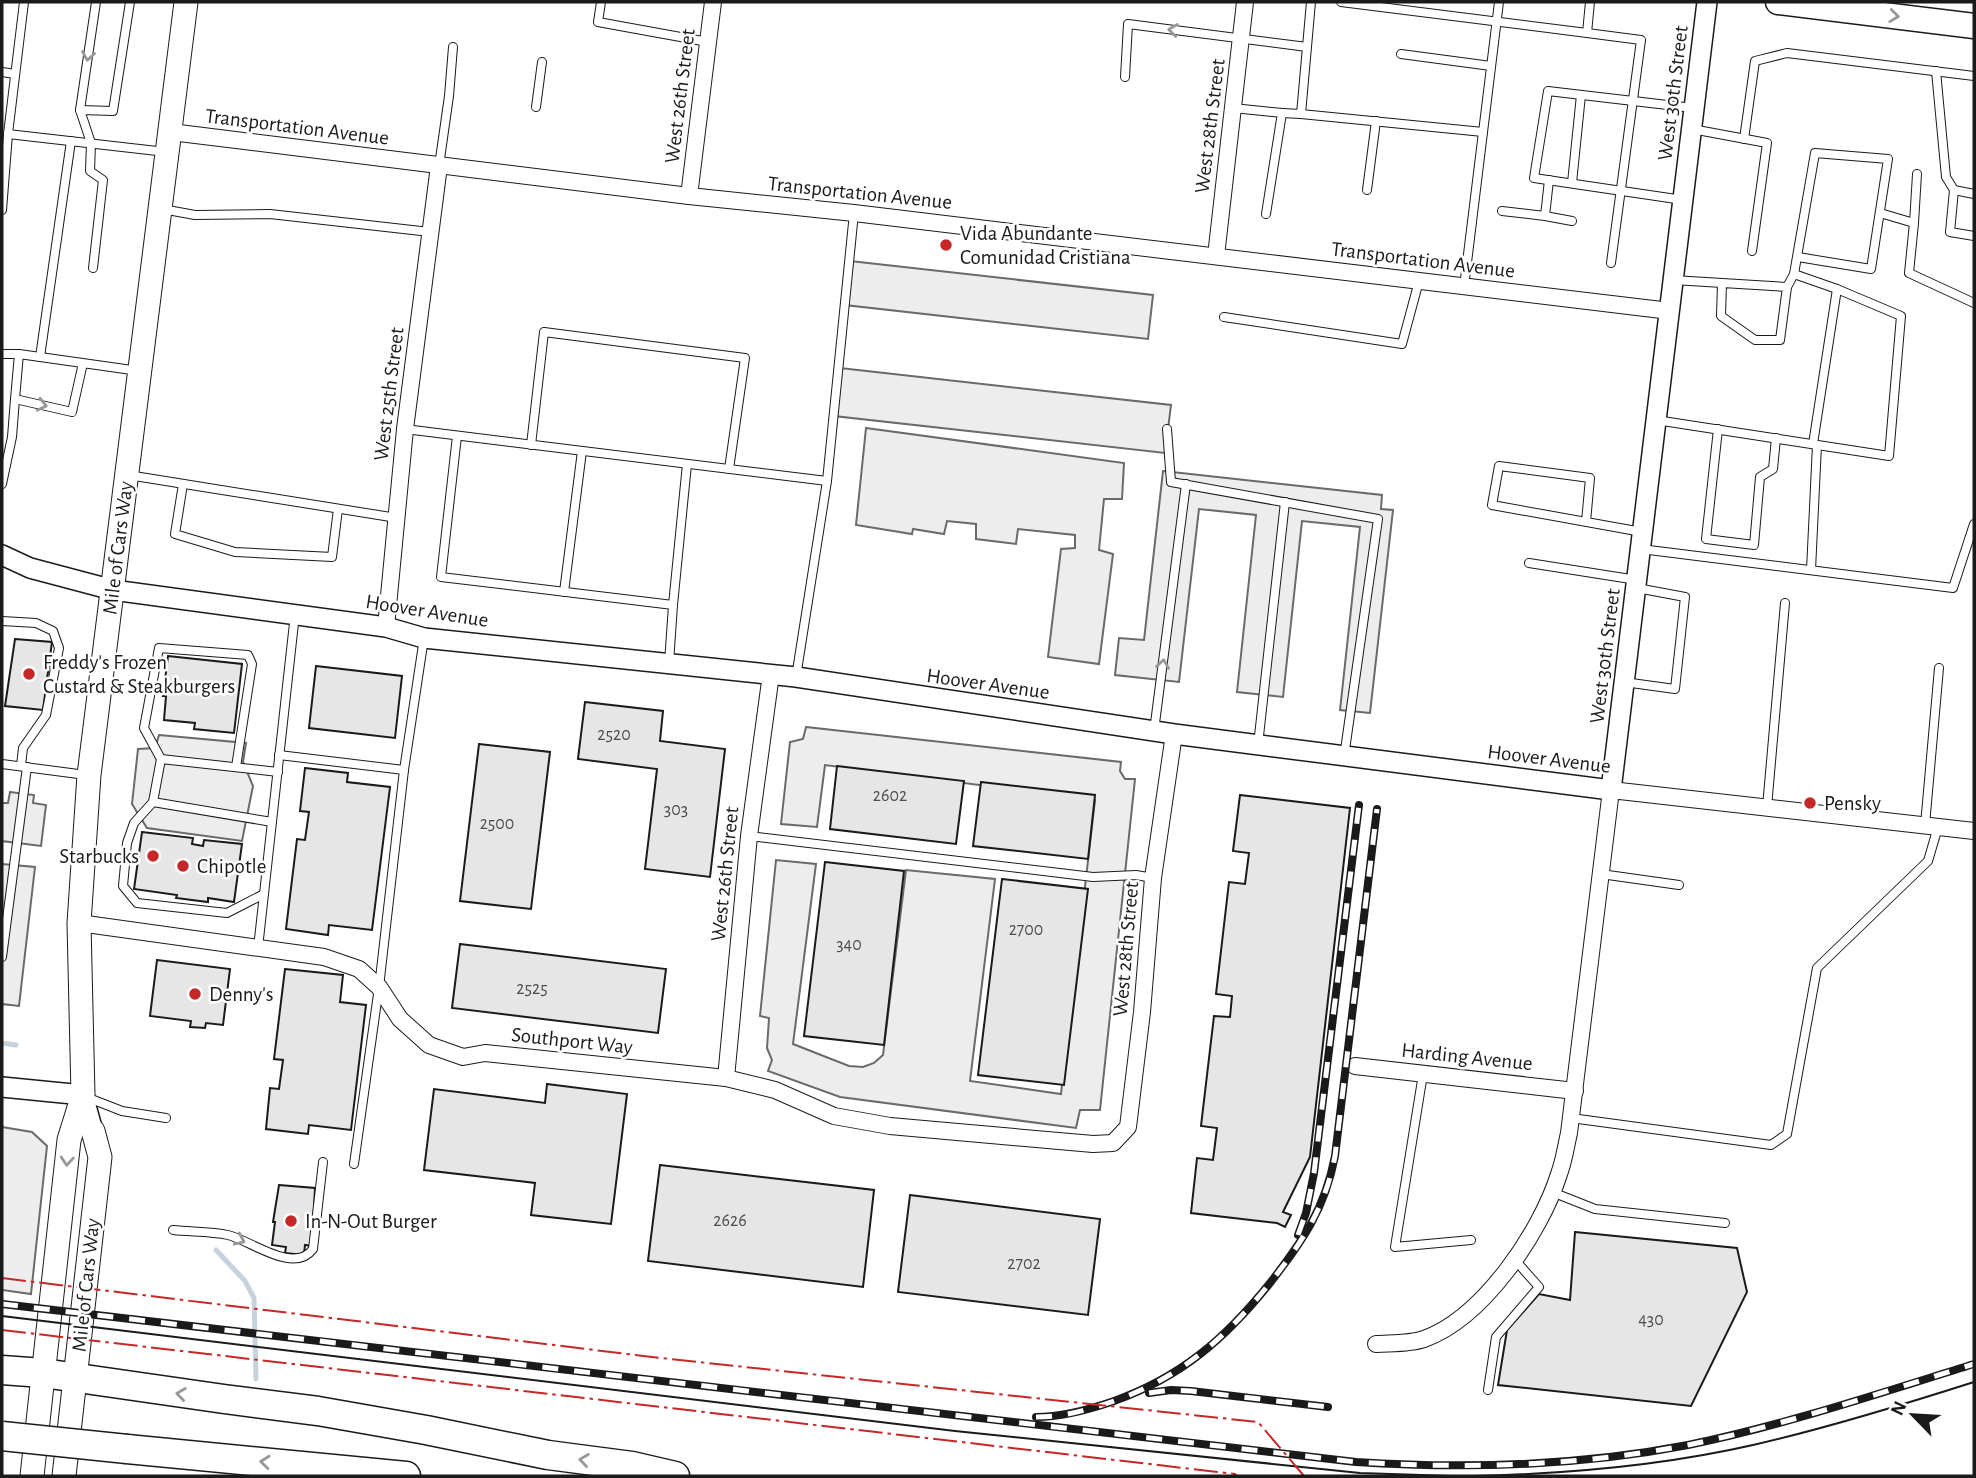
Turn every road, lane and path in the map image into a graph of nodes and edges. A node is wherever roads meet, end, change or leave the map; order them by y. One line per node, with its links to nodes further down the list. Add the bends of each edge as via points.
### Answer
1 (24, 2): 27 (lane)
2 (96, 2): 35 (lane, one-way to 35)
3 (130, 2): 35 (lane, via 113,111)
4 (186, 2): 44 (main road, Mile of Cars Way)
5 (601, 2): 19 (lane, via 598,22)
6 (713, 2): 19 (street, West 26th Street)
7 (1245, 2): 18 (street, West 28th Street)
8 (1311, 2): 21 (lane)
9 (1341, 2): 10 (lane)
10 (1353, 2): 15 (lane)
11 (1499, 2): 15 (lane)
12 (1590, 2): 17 (lane)
13 (1707, 2): 34 (street, West 30th Street)
14 (1778, 2): 16 (main road, one-way to 16)
15 (1496, 20): 17 (lane); 24 (lane)
16 (1974, 26)
17 (1587, 33): 31 (lane, via 1641,40)
18 (1241, 38): 21 (lane); 29 (lane, one-way to 29, via 1128,24); 33 (street, West 28th Street)
19 (708, 42): 54 (street, West 26th Street)
20 (453, 47): 46 (lane)
21 (1307, 47): 37 (lane)
22 (1401, 54): 24 (lane)
23 (542, 62): 32 (lane)
24 (1491, 66): 40 (lane)
25 (1936, 71): 28 (lane); 42 (lane, via 1787,53 1755,61); 52 (lane, via 1946,177)
26 (2, 72): 27 (lane)
27 (15, 74): 41 (lane)
28 (1974, 76)
29 (1125, 77)
30 (1581, 95): 31 (lane); 48 (lane, via 1548,91 1534,178); 49 (lane)
31 (1633, 101): 34 (lane); 51 (lane)
32 (536, 107)
33 (1233, 108): 36 (lane); 68 (street, West 28th Street)
34 (1695, 108): 39 (street, West 30th Street)
35 (80, 110): 45 (lane)
36 (1282, 113): 37 (lane); 61 (lane)
37 (1301, 114): 38 (lane)
38 (1376, 121): 40 (lane); 50 (lane)
39 (1692, 129): 42 (lane); 55 (street, West 30th Street)
40 (1483, 132): 76 (lane)
41 (8, 134): 43 (lane); 57 (lane)
42 (1744, 139): 67 (lane, via 1767,143)
43 (71, 141): 45 (lane); 84 (lane)
44 (170, 142): 45 (lane); 46 (street, Transportation Avenue); 56 (main road, Mile of Cars Way)
45 (90, 143): 71 (lane, via 90,171 103,180)
46 (439, 166): 54 (street, Transportation Avenue); 65 (street, West 25th Street)
47 (1917, 174): 64 (lane)
48 (1549, 180): 49 (lane); 62 (lane)
49 (1572, 183): 51 (lane)
50 (1367, 190)
51 (1621, 190): 55 (lane); 70 (lane)
52 (1954, 190): 53 (lane); 66 (lane, via 1950,232)
53 (1974, 194)
54 (690, 196): 59 (street, Transportation Avenue)
55 (1683, 201): 73 (street, West 30th Street)
56 (162, 209): 65 (lane, via 195,215 270,214); 86 (main road, Mile of Cars Way)
57 (2, 210)
58 (1502, 211): 62 (lane)
59 (854, 213): 68 (street, Transportation Avenue); 100 (lane)
60 (1880, 213): 64 (lane); 69 (lane, via 1871,269); 69 (lane, via 1888,159 1815,153)
61 (1266, 214)
62 (1545, 216): 63 (lane)
63 (1572, 220)
64 (1914, 223): 79 (lane, via 1909,273)
65 (430, 232): 89 (street, West 25th Street)
66 (1974, 236)
67 (1752, 251)
68 (1216, 256): 74 (street, Transportation Avenue)
69 (1798, 257): 72 (lane)
70 (1611, 263)
71 (93, 268)
72 (1794, 274): 77 (lane); 78 (lane)
73 (1674, 280): 75 (lane); 80 (street, West 30th Street)
74 (1419, 281): 76 (street, Transportation Avenue); 81 (lane, via 1402,344)
75 (1722, 283): 77 (lane); 77 (lane, via 1721,316 1755,340 1780,340)
76 (1464, 287): 80 (street, Transportation Avenue)
77 (1787, 287)
78 (1837, 289): 94 (lane); 94 (lane, via 1901,316 1889,456)
79 (1974, 303)
80 (1670, 310): 88 (street, West 30th Street)
81 (1224, 317)
82 (2, 354): 83 (lane)
83 (19, 354): 84 (lane); 87 (lane)
84 (40, 357): 85 (lane)
85 (82, 363): 86 (lane); 87 (lane, one-way to 85, via 72,412)
86 (141, 372): 99 (main road, Mile of Cars Way)
87 (15, 399): 101 (lane)
88 (1656, 419): 91 (lane); 109 (street, West 30th Street)
89 (405, 429): 92 (lane); 106 (street, West 25th Street)
90 (1167, 429): 103 (lane, via 1171,481)
91 (1718, 429): 93 (lane); 93 (lane, via 1706,539 1754,545 1760,477 1773,469)
92 (457, 436): 95 (lane); 115 (lane, via 441,577)
93 (1776, 438): 94 (lane)
94 (1815, 444): 112 (lane)
95 (531, 445): 96 (lane); 98 (lane, via 544,332 745,358)
96 (582, 451): 97 (lane); 115 (lane)
97 (687, 464): 98 (lane); 117 (lane)
98 (729, 469): 100 (lane)
99 (128, 475): 102 (lane); 114 (main road, Mile of Cars Way)
100 (827, 481): 125 (lane)
101 (2, 484)
102 (183, 484): 105 (lane); 105 (lane, via 175,534 235,552 332,557)
103 (1186, 484): 104 (lane); 127 (lane, one-way to 103)
104 (1285, 502): 129 (lane); 131 (lane, via 1378,519)
105 (338, 509): 106 (lane)
106 (397, 518): 120 (street, West 25th Street)
107 (1586, 522): 107 (lane, via 1492,505 1499,466 1590,478); 109 (lane)
108 (1974, 524): 112 (lane, via 1953,588)
109 (1641, 541): 112 (lane); 113 (street, West 30th Street)
110 (2, 555): 114 (street, Hoover Avenue, via 30,568)
111 (1529, 563): 113 (lane)
112 (1811, 570)
113 (1636, 584): 126 (street, West 30th Street); 126 (lane, via 1685,597 1675,689)
114 (113, 590): 118 (street, Hoover Avenue); 138 (main road, Mile of Cars Way)
115 (564, 592): 117 (lane)
116 (1785, 603): 141 (lane)
117 (673, 605): 122 (lane)
118 (295, 614): 120 (street, Hoover Avenue); 130 (lane)
119 (2, 621): 134 (lane, via 36,623 52,631 59,648 46,715 23,748)
120 (386, 627): 121 (street, Hoover Avenue)
121 (424, 638): 122 (street, Hoover Avenue); 136 (lane)
122 (669, 664): 124 (street, Hoover Avenue)
123 (1940, 668): 143 (lane)
124 (771, 674): 125 (street, Hoover Avenue); 145 (street, West 26th Street)
125 (796, 677): 127 (street, Hoover Avenue)
126 (1624, 682): 139 (street, West 30th Street)
127 (1154, 731): 128 (street, Hoover Avenue)
128 (1174, 734): 129 (street, Hoover Avenue); 147 (street, West 28th Street)
129 (1258, 746): 131 (street, Hoover Avenue)
130 (279, 755): 136 (lane); 137 (lane)
131 (1345, 757): 139 (street, Hoover Avenue)
132 (161, 759): 135 (lane); 135 (lane, via 144,728 159,648 248,655 252,664); 140 (lane)
133 (2, 764): 134 (lane)
134 (24, 767): 138 (lane); 152 (lane)
135 (236, 767): 137 (lane)
136 (404, 770): 153 (lane)
137 (278, 772): 142 (lane)
138 (89, 775): 150 (main road, Mile of Cars Way)
139 (1611, 790): 141 (street, Hoover Avenue); 146 (street, West 30th Street)
140 (153, 802): 142 (lane); 149 (lane, via 134,822 127,844 123,886 137,903 226,913)
141 (1768, 807): 143 (street, Hoover Avenue)
142 (272, 822): 149 (lane)
143 (1932, 826): 144 (street, Hoover Avenue); 161 (lane, via 1928,861 1816,968 1787,1134 1772,1145)
144 (1974, 831)
145 (749, 836): 147 (lane, via 1093,877); 156 (street, West 26th Street)
146 (1601, 874): 148 (lane); 158 (street, West 30th Street)
147 (1153, 878): 163 (street, West 28th Street, via 1128,1127 1113,1143)
148 (1679, 885)
149 (264, 894): 151 (lane)
150 (79, 923): 151 (street, Southport Way); 159 (main road, Mile of Cars Way)
151 (258, 948): 153 (street, Southport Way, via 324,957 359,969)
152 (2, 957)
153 (379, 987): 156 (street, Southport Way, via 400,1019 429,1045 463,1057 485,1053); 165 (lane)
154 (1355, 1066): 155 (street, Harding Avenue)
155 (1423, 1074): 158 (street, Harding Avenue); 169 (lane, via 1395,1247)
156 (726, 1078): 163 (street, Southport Way, via 775,1090 834,1116 890,1126)
157 (2, 1087): 159 (street)
158 (1575, 1091): 161 (street, West 30th Street)
159 (83, 1096): 160 (lane, via 122,1111); 162 (street, Mile of Cars Way); 173 (main road, Mile of Cars Way, one-way to 173, via 69,1140)
160 (166, 1118)
161 (1571, 1118): 166 (street, West 30th Street)
162 (93, 1131): 174 (main road, Mile of Cars Way, via 100,1157)
163 (1093, 1144)
164 (323, 1162): 168 (lane, one-way to 164, via 228,1235 275,1255 309,1255)
165 (354, 1164)
166 (1552, 1192): 167 (lane, via 1595,1209); 170 (street, West 30th Street)
167 (1725, 1223)
168 (173, 1230)
169 (1472, 1240)
170 (1515, 1260): 171 (street, West 30th Street, via 1459,1319 1423,1339); 175 (lane, via 1539,1287 1496,1337)
171 (1376, 1344)
172 (2, 1370): 173 (highway)
173 (43, 1373): 174 (highway); 177 (main road, Mile of Cars Way)
174 (75, 1379): 178 (main road, Mile of Cars Way); 180 (highway, one-way to 174, via 318,1410)
175 (1489, 1390)
176 (2, 1436): 179 (highway, one-way to 176, bridge)
177 (32, 1476)
178 (64, 1476)
179 (406, 1476)
180 (675, 1476)

